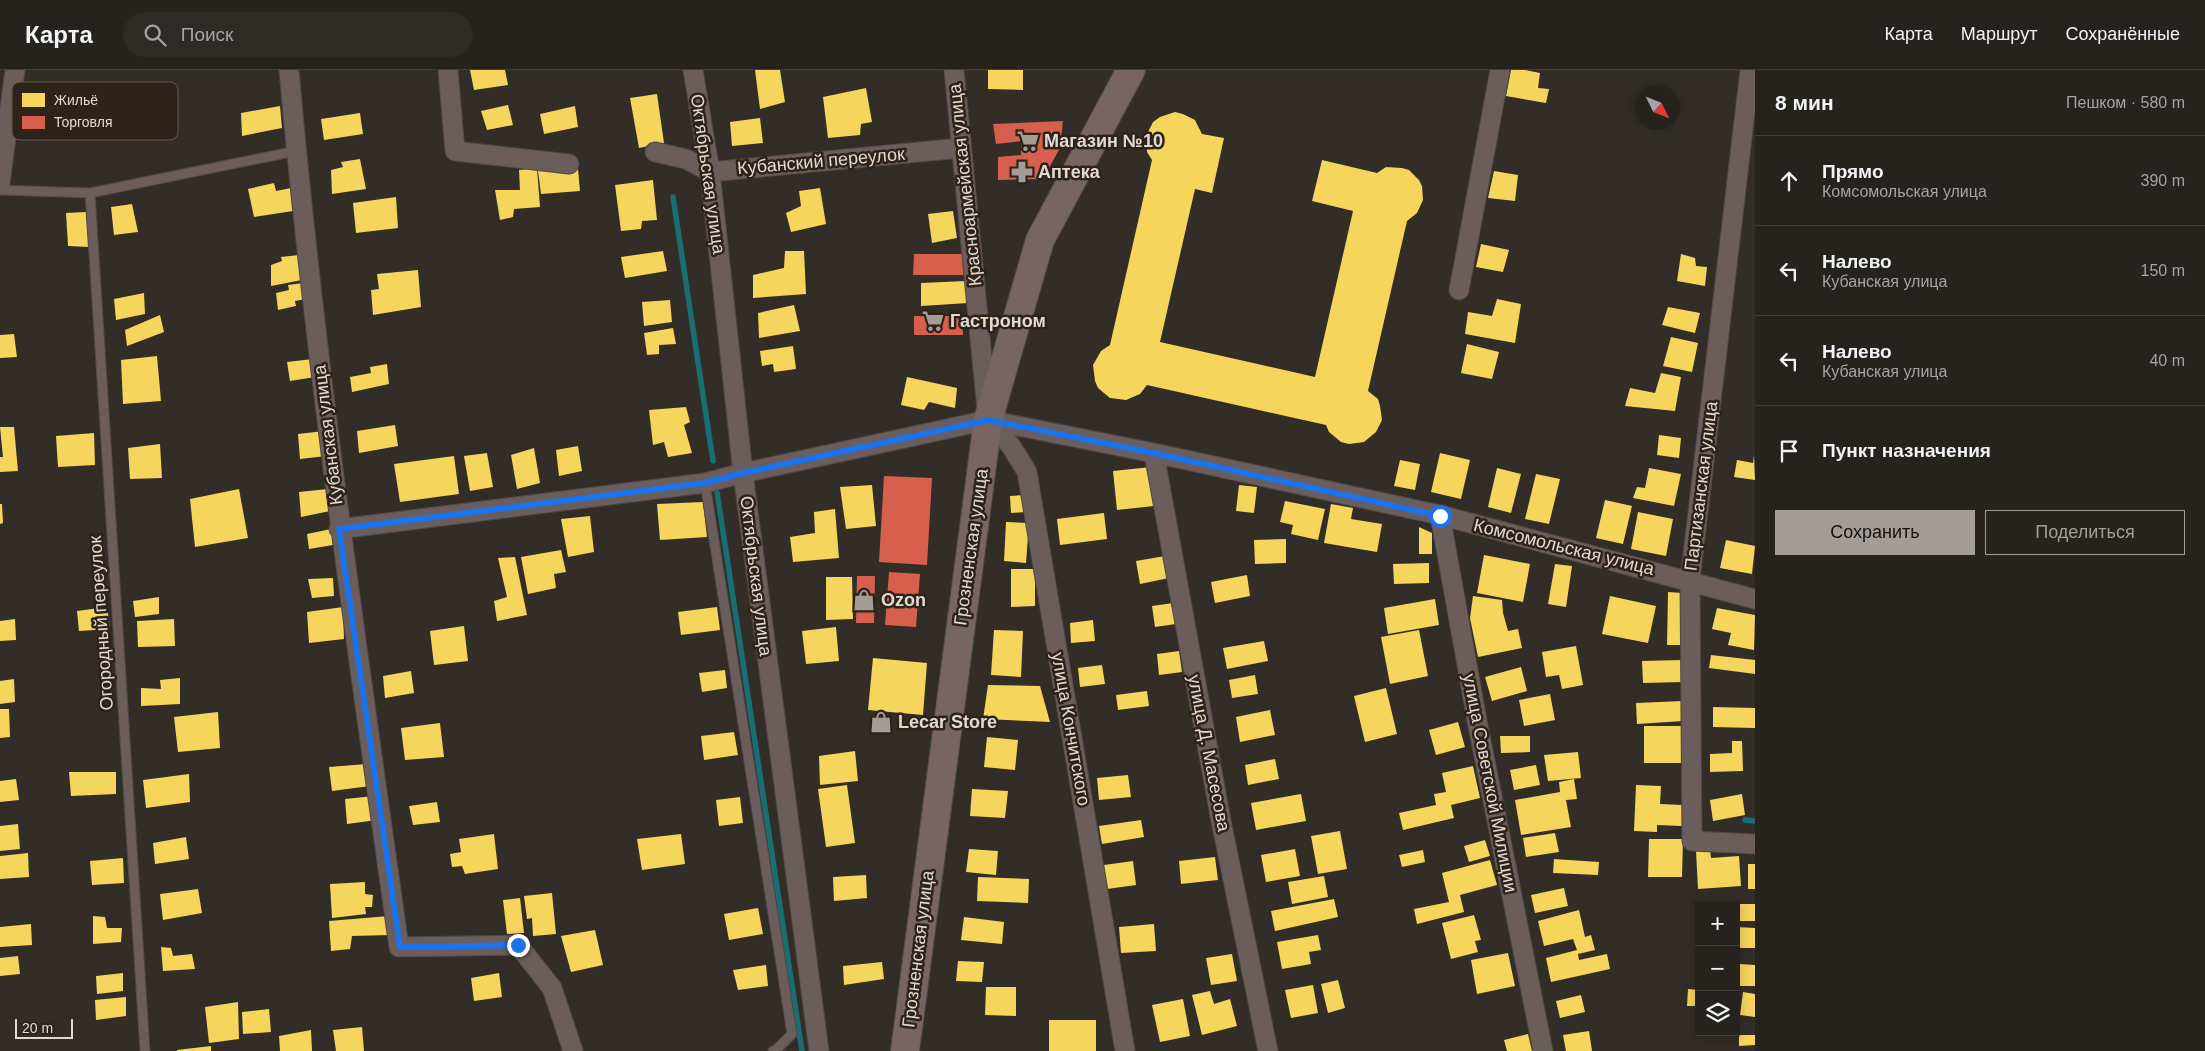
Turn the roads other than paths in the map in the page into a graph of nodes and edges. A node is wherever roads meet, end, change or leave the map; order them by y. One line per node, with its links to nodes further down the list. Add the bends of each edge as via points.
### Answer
1 (288, 70): 10 (street, Кубанская улица)
2 (448, 70): 12 (street, via 455,151)
3 (693, 70): 13 (street, Октябрьская улица)
4 (954, 70): 9 (street, Красноармейская улица)
5 (1131, 70): 18 (main road, Грозненская улица, via 1040,240)
6 (1500, 70): 17 (street)
7 (1750, 70): 24 (street, Партизанская улица)
8 (12, 93): 14 (street)
9 (961, 148): 13 (street, Кубанский переулок); 18 (street, Красноармейская улица)
10 (296, 151): 16 (lane); 23 (street, Кубанская улица)
11 (655, 152): 13 (street, via 686,159)
12 (569, 164)
13 (710, 172): 20 (street, Октябрьская улица)
14 (0, 183)
15 (0, 190): 16 (lane)
16 (90, 192): 27 (lane, Огородный переулок)
17 (1459, 290)
18 (988, 420): 19 (street, Комсомольская улица); 20 (street, Комсомольская улица); 31 (main road, Грозненская улица); 32 (street, улица Кончитского, via 1011,446 1027,472)
19 (1154, 453): 22 (street, Комсомольская улица); 33 (street, улица Д. Масесова, via 1221,821)
20 (743, 473): 21 (street, Комсомольская улица); 30 (street, Октябрьская улица)
21 (704, 483): 23 (street, Комсомольская улица); 29 (lane, via 792,1034)
22 (1440, 516): 24 (street, Комсомольская улица); 34 (street, улица Советской Милиции)
23 (339, 529): 28 (street, Кубанская улица, via 400,947 518,945 552,988)
24 (1690, 580): 25 (street, Комсомольская улица); 26 (street, Партизанская улица, via 1692,841)
25 (1755, 599)
26 (1755, 844)
27 (145, 1051)
28 (573, 1051)
29 (773, 1051)
30 (819, 1051)
31 (904, 1051)
32 (1125, 1051)
33 (1268, 1051)
34 (1542, 1051)

